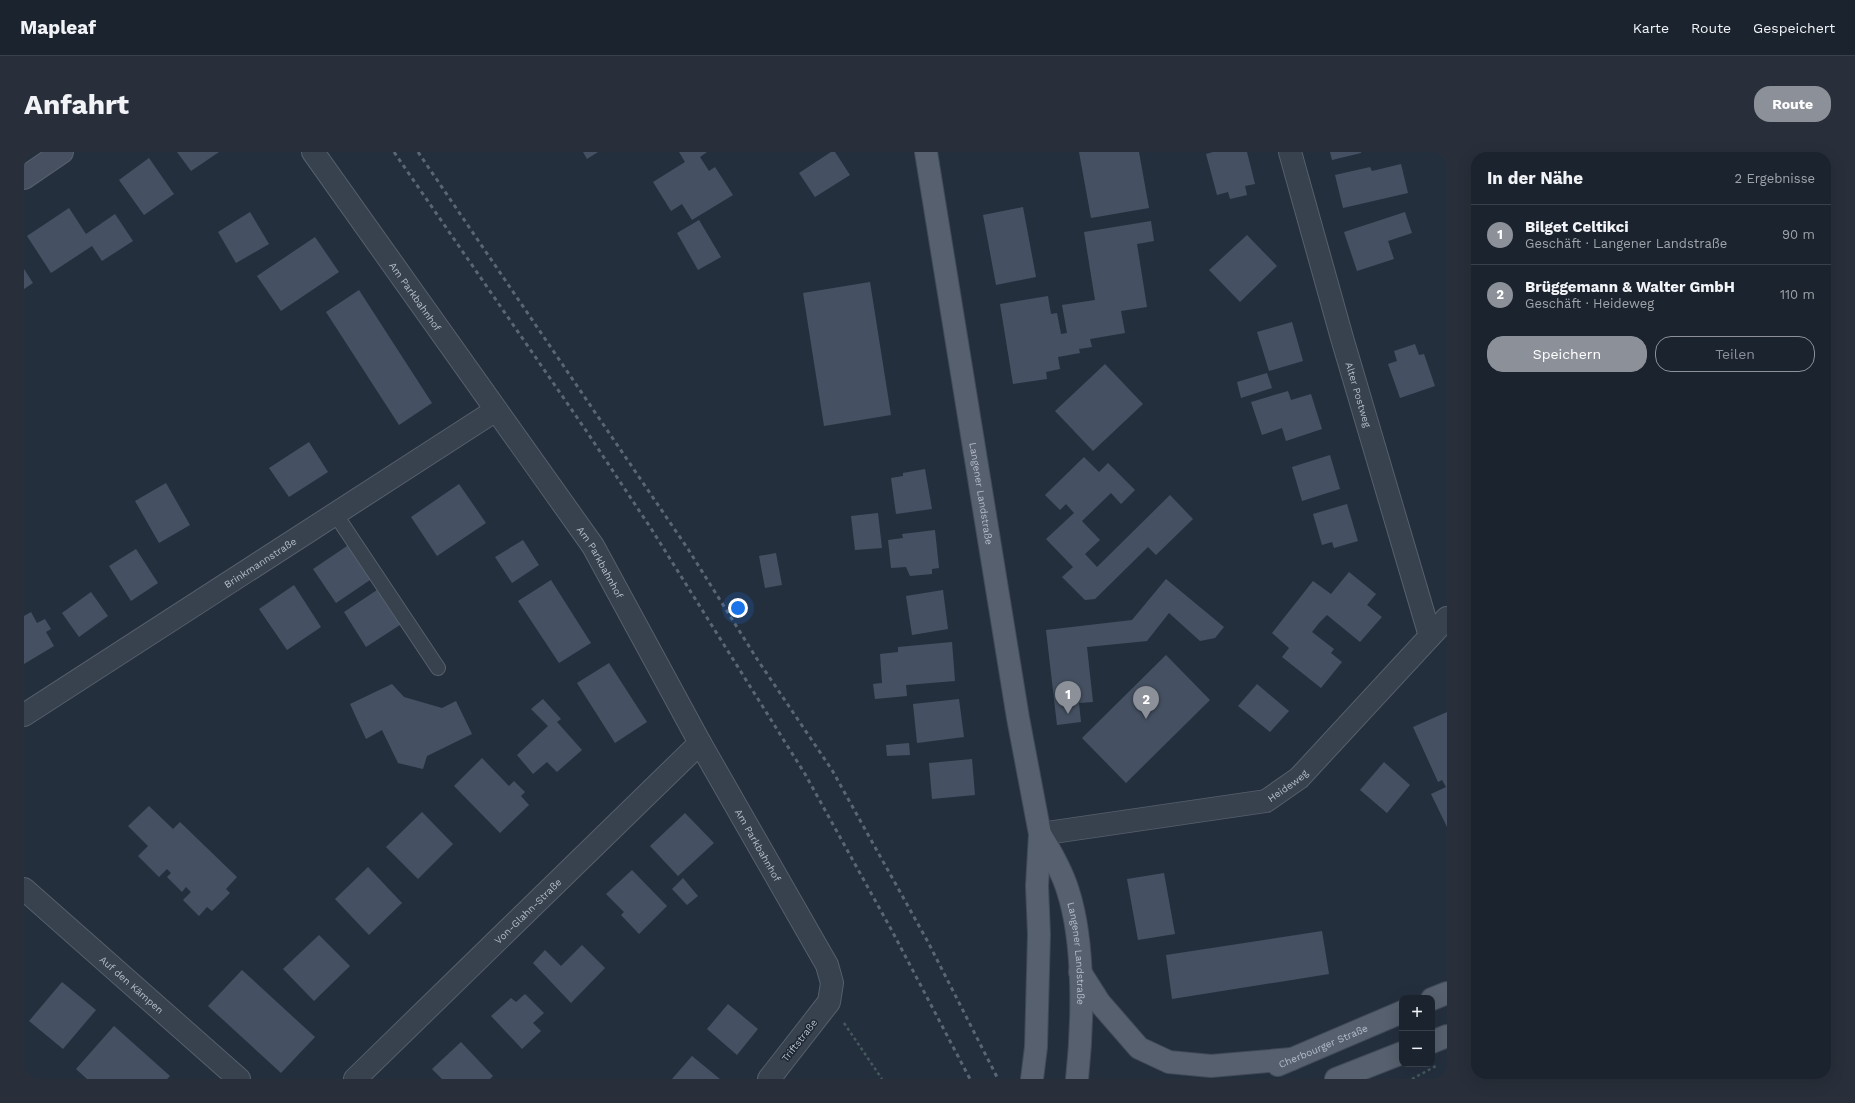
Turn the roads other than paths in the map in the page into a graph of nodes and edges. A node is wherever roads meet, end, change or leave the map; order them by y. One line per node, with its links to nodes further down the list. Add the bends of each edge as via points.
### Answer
1 (62, 152): 5 (street)
2 (313, 152): 6 (street, Am Parkbahnhof)
3 (926, 152): 13 (main road, Langener Landstraße, via 1017,710)
4 (1290, 152): 9 (street, Alter Postweg)
5 (24, 178)
6 (496, 410): 7 (street, Brinkmannstraße); 12 (street, Am Parkbahnhof, via 594,546)
7 (336, 515): 10 (lane); 11 (street, Brinkmannstraße)
8 (1447, 618): 9 (street, Heideweg)
9 (1430, 636): 13 (street, Heideweg, via 1299,778 1266,801)
10 (438, 668)
11 (24, 715)
12 (700, 743): 18 (street, Am Parkbahnhof, via 827,965 832,983); 25 (street, Von-Glahn-Straße)
13 (1040, 834): 15 (main road, Langener Landstraße, via 1068,891 1076,924); 27 (main road, Langener Landstraße, via 1036,886 1039,934 1036,1047)
14 (24, 890): 24 (street, Auf den Kämpen)
15 (1080, 972): 23 (main road, via 1099,1002 1139,1048 1169,1062 1211,1066); 28 (main road, Langener Landstraße, via 1080,1056)
16 (1447, 993): 17 (main road)
17 (1435, 998)
18 (829, 1002): 26 (street, Triftstraße)
19 (1399, 1013): 23 (main road, Cherbourger Straße)
20 (1447, 1036): 21 (main road)
21 (1435, 1041)
22 (1399, 1054): 30 (main road)
23 (1292, 1059): 29 (main road, Cherbourger Straße)
24 (239, 1079)
25 (355, 1079)
26 (769, 1079)
27 (1032, 1079)
28 (1077, 1079)
29 (1243, 1079)
30 (1336, 1079)

